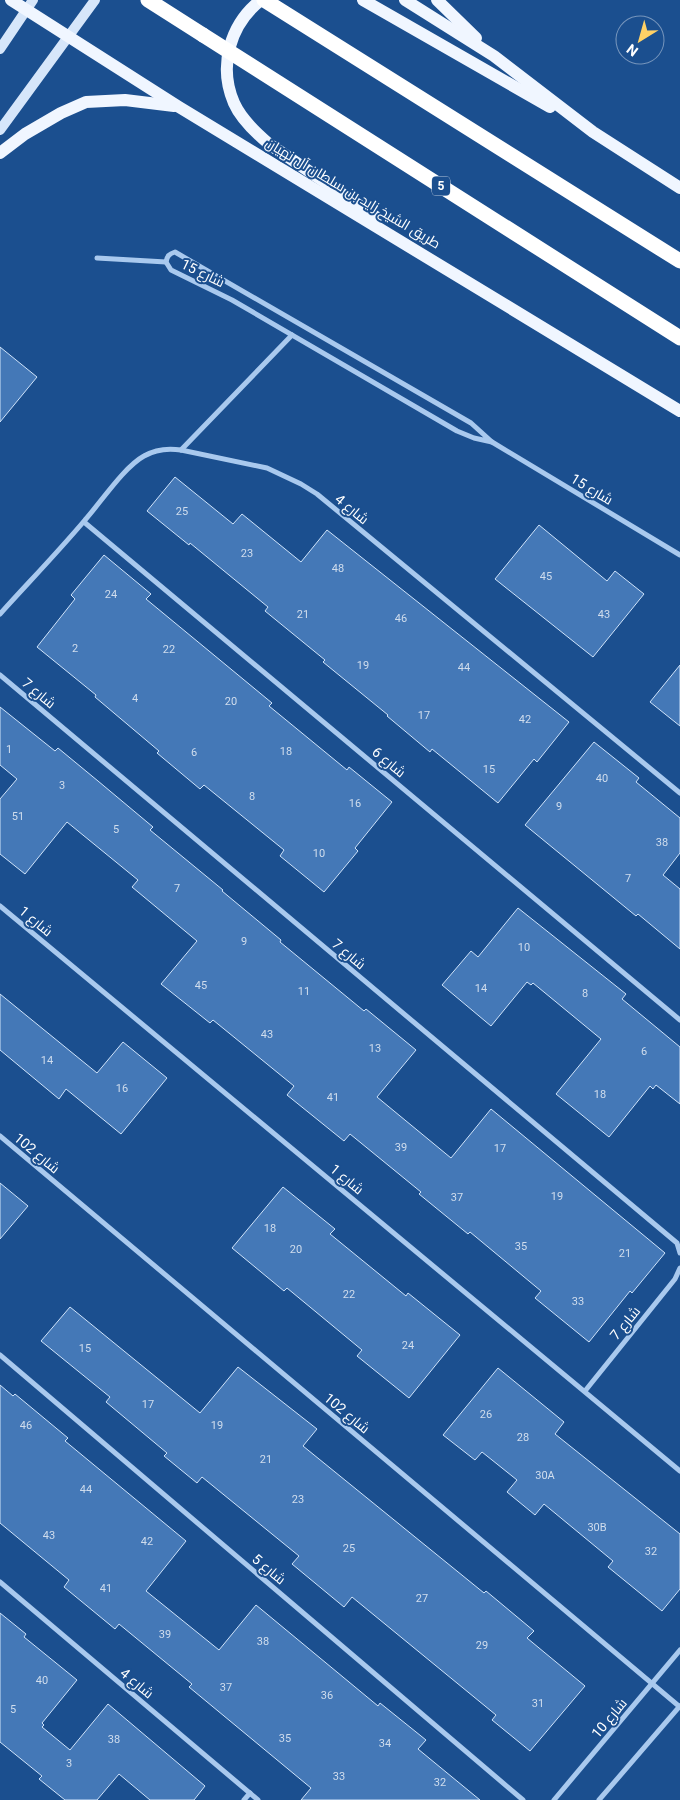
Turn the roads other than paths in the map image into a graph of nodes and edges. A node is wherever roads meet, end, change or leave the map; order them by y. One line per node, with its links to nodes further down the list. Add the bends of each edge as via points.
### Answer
1 (11, 0): 8 (main road, طريق الشيخ زايد بن سلطان آل نهيان)
2 (95, 0): 9 (street)
3 (148, 0): 22 (highway, 5, bridge)
4 (263, 0): 18 (highway); 20 (main road, via 250,8 234,32 226,61 227,81 234,105 254,131)
5 (363, 0): 14 (main road)
6 (406, 0): 11 (main road)
7 (437, 0): 11 (main road)
8 (30, 5): 9 (main road, طريق الشيخ زايد بن سلطان آل نهيان); 10 (street)
9 (68, 36): 12 (main road, طريق الشيخ زايد بن سلطان آل نهيان); 13 (street)
10 (0, 48)
11 (494, 56): 14 (main road)
12 (179, 107): 15 (main road, via 124,100 86,102 25,134); 20 (main road, طريق الشيخ زايد بن سلطان آل نهيان)
13 (0, 130)
14 (593, 132): 16 (main road)
15 (0, 153)
16 (680, 188)
17 (97, 258): 19 (street)
18 (680, 261)
19 (166, 262): 21 (street, شارع 15, via 171,270 212,289); 24 (street, شارع 15, via 170,253 180,254 471,423)
20 (503, 303): 23 (main road, طريق الشيخ زايد بن سلطان آل نهيان)
21 (292, 335): 24 (street, شارع 15, via 457,431); 25 (street)
22 (680, 338)
23 (680, 411)
24 (492, 442): 27 (street, شارع 15)
25 (181, 450): 26 (street, شارع 4, via 156,450 135,462); 30 (street, شارع 4, via 267,468 317,494)
26 (84, 522): 28 (street, شارع 4); 32 (street, شارع 6)
27 (680, 555)
28 (0, 614)
29 (0, 675): 34 (street, شارع 7, via 677,1243)
30 (680, 793)
31 (0, 906): 37 (street, شارع 1)
32 (680, 1020)
33 (0, 1136): 41 (street, شارع 102)
34 (680, 1252)
35 (680, 1268): 37 (street, شارع 7, via 675,1279)
36 (0, 1355): 46 (street, شارع 5)
37 (585, 1391): 38 (street, شارع 1)
38 (680, 1471)
39 (0, 1582): 43 (street, شارع 4)
40 (680, 1650): 41 (street, شارع 10)
41 (652, 1684): 42 (street, شارع 102); 47 (street, شارع 10)
42 (680, 1707): 48 (street)
43 (250, 1793): 44 (street); 45 (street, شارع 4)
44 (244, 1800)
45 (258, 1800)
46 (523, 1800)
47 (554, 1800)
48 (599, 1800)

